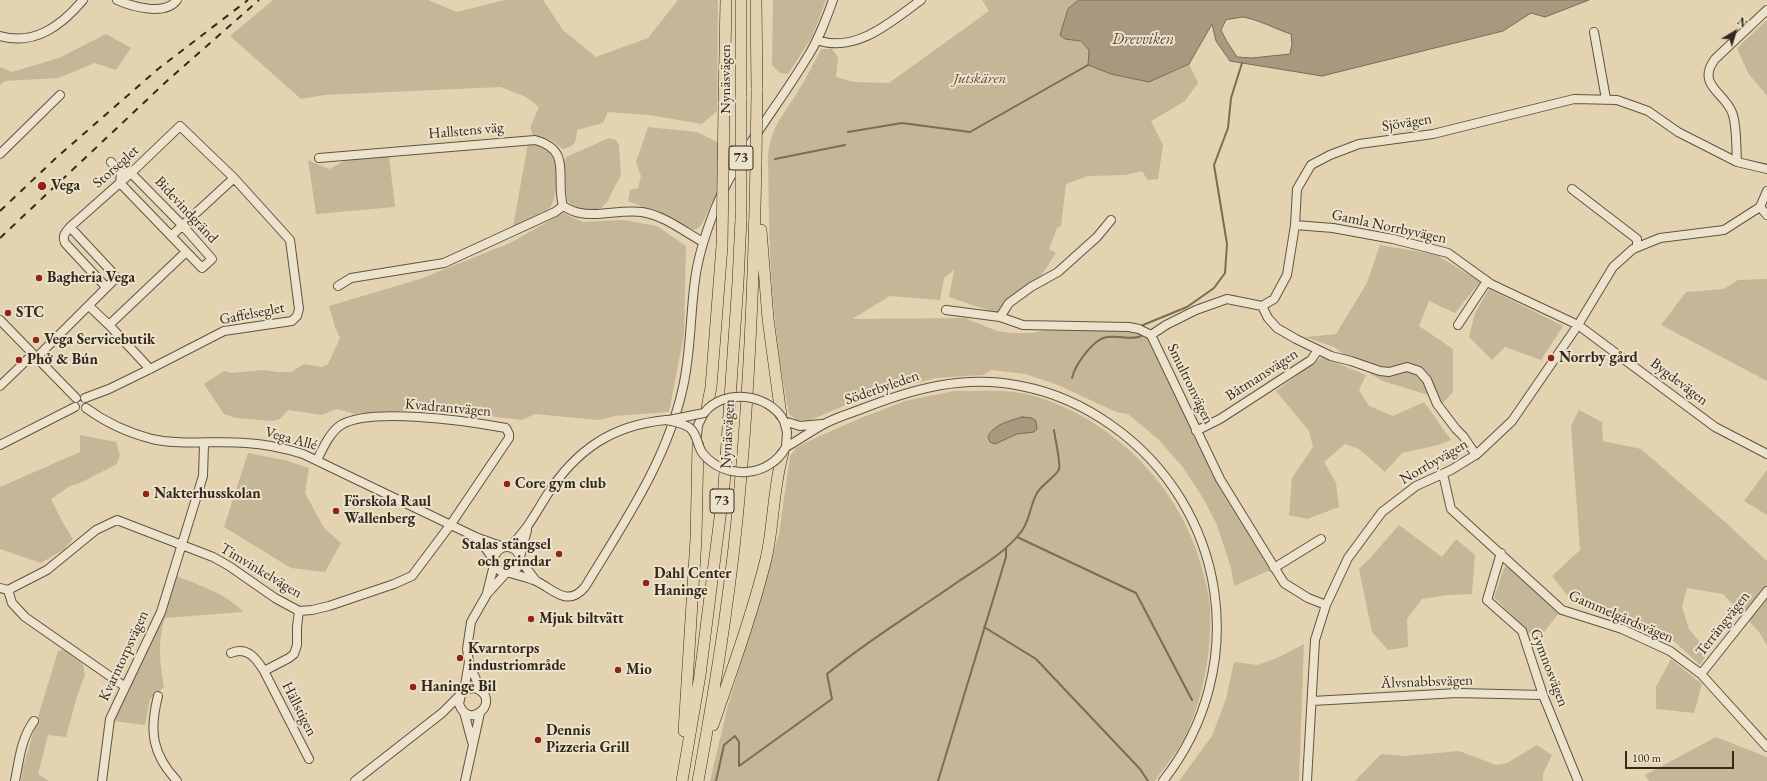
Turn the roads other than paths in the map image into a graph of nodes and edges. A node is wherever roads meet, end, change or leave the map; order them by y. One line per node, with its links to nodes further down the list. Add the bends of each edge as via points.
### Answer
1 (82, 0): 11 (street, via 55,28 27,38)
2 (117, 0): 3 (street, via 138,8 169,8)
3 (177, 0)
4 (726, 0): 59 (highway, bridge, via 722,246 711,387)
5 (741, 0): 112 (highway, Nynäsvägen / 73, bridge, via 741,219 724,486 705,637)
6 (756, 0): 27 (highway, Nynäsvägen / 73, bridge)
7 (833, 0): 12 (street)
8 (921, 0): 12 (street, via 873,34 846,43)
9 (1767, 10): 19 (street, via 1708,68 1708,79 1733,114)
10 (1594, 32): 14 (street)
11 (0, 36)
12 (817, 40): 36 (street, via 727,182)
13 (60, 95): 16 (street)
14 (1606, 99): 19 (street, Sjövägen, via 1617,100 1648,111 1678,132); 32 (street, Sjövägen, via 1574,99 1432,134 1359,144 1330,155 1311,165 1297,189)
15 (180, 126): 22 (street, Storseglet); 23 (street, Gaffelseglet)
16 (0, 154)
17 (319, 158): 28 (street, Hallstens väg, via 535,140 549,145 557,154 560,162)
18 (111, 162): 21 (street)
19 (1737, 162): 20 (street, Sjövägen)
20 (1767, 168)
21 (121, 173): 22 (street); 24 (street)
22 (131, 173): 24 (street, Storseglet); 33 (street, Bidevindgränd)
23 (234, 178): 33 (street); 53 (street, Gaffelseglet, via 290,240 298,316 292,321 224,330)
24 (120, 183): 34 (street, Storseglet); 35 (street, Bidevindgränd)
25 (1572, 189): 37 (street, via 1636,239)
26 (1767, 191): 29 (street)
27 (757, 205): 60 (highway, via 765,290); 105 (highway, Nynäsvägen / 73, via 740,487 727,600)
28 (563, 206): 36 (street, via 580,213 631,211 656,216); 40 (street, via 451,261 351,278)
29 (1760, 207): 30 (street); 37 (street, Norrbyvägen, via 1724,230 1660,238)
30 (1767, 215)
31 (1111, 220): 45 (street, via 1058,272 1009,303)
32 (1295, 224): 39 (street, Gamla Norrbyvägen, via 1393,239 1448,253); 43 (street, Sjövägen, via 1287,275 1274,299)
33 (183, 226): 35 (street); 38 (street, Bidevindgränd, via 212,259 202,268)
34 (70, 227): 41 (street, via 64,234 65,243); 41 (street, via 115,276)
35 (171, 236): 38 (street, Bidevindgränd)
36 (703, 242): 83 (street, via 695,280 683,387 656,466 580,593 574,596 558,595)
37 (1637, 247): 49 (street, Norrbyvägen, via 1613,267)
38 (186, 252): 47 (street)
39 (1487, 281): 48 (street); 49 (street, Gamla Norrbyvägen)
40 (338, 286)
41 (106, 287): 42 (street)
42 (89, 306): 47 (street); 52 (street)
43 (1262, 306): 50 (street, via 1227,300 1196,310); 51 (street, via 1276,328)
44 (946, 310): 45 (street, Smultronvägen)
45 (1000, 317): 50 (street, Smultronvägen, via 1023,325 1129,327)
46 (0, 320): 52 (street)
47 (109, 325): 53 (street)
48 (1458, 325)
49 (1578, 325): 68 (street, Bygdevägen, via 1716,427); 69 (street, Norrbyvägen, via 1512,421)
50 (1151, 335): 63 (street, Smultronvägen)
51 (1318, 350): 63 (street, Båtmansvägen, via 1311,360 1220,419); 69 (street, via 1380,371 1389,372 1407,367 1418,371 1427,380 1437,404)
52 (34, 356): 54 (street); 55 (street)
53 (150, 369): 56 (street, Gaffelseglet)
54 (0, 386)
55 (76, 398): 56 (street); 57 (street)
56 (85, 398): 58 (street, via 88,403)
57 (75, 407): 58 (street, Vega Allé, via 83,410); 66 (street)
58 (86, 408): 65 (street, Vega Allé, via 146,437)
59 (706, 410): 60 (street, bridge, via 721,400 743,397 759,400 775,409); 61 (street, bridge); 64 (street, via 698,425)
60 (783, 418): 62 (street, Söderbyleden, via 800,426); 67 (street, via 787,432)
61 (666, 420): 64 (street, bridge, via 686,426); 73 (street, via 624,429 602,439 584,452 564,471)
62 (825, 423): 67 (street, Söderbyleden); 114 (street, Söderbyleden, via 899,394 932,386 987,382 1020,385 1072,403 1103,420 1146,453 1171,483 1189,513 1207,558 1214,584 1217,636 1213,674 1203,710 1181,755)
63 (1196, 430): 81 (street, Smultronvägen, via 1220,479)
64 (697, 440): 67 (street, bridge, via 710,461 732,472 760,470 773,463); 112 (highway, via 696,539)
65 (204, 444): 70 (street, Vega Allé, via 245,442 284,448); 76 (street, Kvarntorpsvägen, via 203,476)
66 (0, 445)
67 (784, 450): 105 (highway, via 779,465 766,559 744,636)
68 (1767, 454)
69 (1476, 455): 71 (street, Norrbyvägen)
70 (317, 460): 72 (street, Vega Allé); 72 (street, Kvadrantvägen, via 334,431 359,419 422,417 506,428 509,438)
71 (1443, 474): 78 (street, Gammelgårdsvägen, via 1451,509); 87 (street, Norrbyvägen, via 1416,486 1382,512 1348,558)
72 (451, 524): 74 (street, Vega Allé); 88 (street, Timvinkelvägen, via 412,576 329,606)
73 (528, 527): 77 (street); 79 (street)
74 (478, 538): 77 (street, Vega Allé); 80 (street, Vega Allé)
75 (1321, 540): 81 (street)
76 (182, 546): 84 (street, Timvinkelvägen, via 117,520 96,530 48,570); 88 (street, Timvinkelvägen, via 213,557); 93 (street, Kvarntorpsvägen, via 161,612)
77 (507, 547): 79 (street, via 515,549); 80 (street, via 496,551)
78 (1501, 553): 92 (street, Gammelgårdsvägen, via 1562,610 1622,629 1670,651); 96 (street, Gymnosvägen, via 1487,600 1522,632)
79 (520, 559): 82 (street, via 518,568); 83 (street)
80 (494, 562): 82 (street, via 500,572); 86 (street)
81 (1274, 568): 87 (street, Smultronvägen, via 1284,583 1308,598)
82 (508, 573): 83 (street); 86 (street)
83 (536, 581)
84 (4, 589): 93 (street, via 25,617)
85 (1767, 591): 92 (street, Terrängvägen)
86 (487, 594): 90 (street, via 471,622)
87 (1326, 605): 98 (street, Norrbyvägen, via 1315,640)
88 (299, 611): 91 (street, Hällstigen, via 294,654)
89 (231, 653): 91 (street, Hällstigen, via 240,650 253,654)
90 (469, 662): 94 (street); 95 (street)
91 (264, 671): 106 (street, Hällstigen)
92 (1701, 674): 104 (street, Gammelgårdsvägen)
93 (124, 686): 108 (street, Kvarntorpsvägen, via 110,719)
94 (481, 691): 95 (street, via 472,688); 101 (street, via 486,701)
95 (463, 693): 99 (street, via 459,704); 100 (street)
96 (1543, 695): 98 (street, Älvsnabbsvägen, via 1458,693); 116 (street, Gymnosvägen)
97 (158, 696): 109 (street, via 152,727 155,748)
98 (1312, 701): 115 (street, Norrbyvägen)
99 (462, 710): 100 (street); 101 (street, via 473,715); 103 (street)
100 (442, 713): 110 (street)
101 (480, 713): 103 (street)
102 (34, 721): 107 (street, via 28,728 23,743)
103 (472, 743): 111 (street)
104 (1767, 747)
105 (703, 752): 113 (highway, Nynäsvägen / 73)
106 (309, 759)
107 (15, 781)
108 (102, 781)
109 (177, 781)
110 (354, 781)
111 (465, 781)
112 (682, 781)
113 (698, 781)
114 (1163, 781)
115 (1307, 781)
116 (1578, 781)

